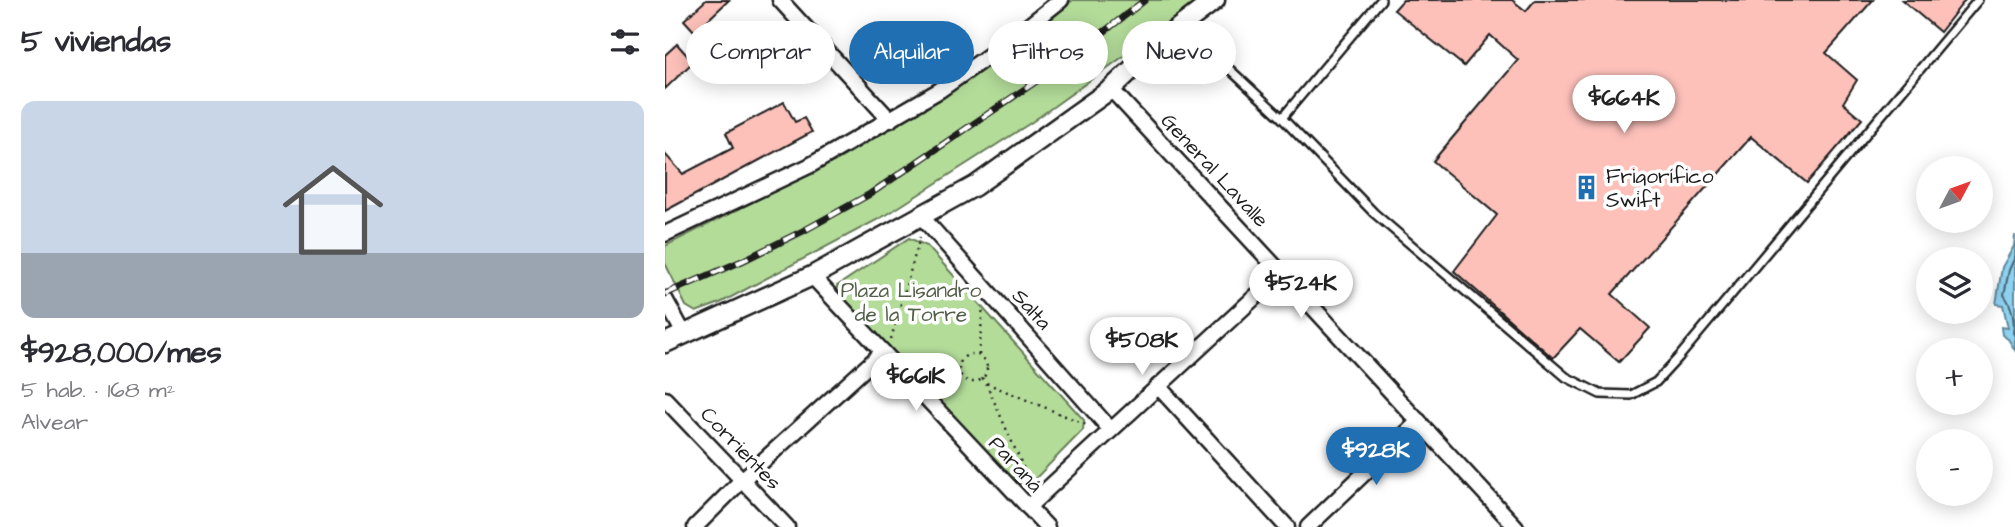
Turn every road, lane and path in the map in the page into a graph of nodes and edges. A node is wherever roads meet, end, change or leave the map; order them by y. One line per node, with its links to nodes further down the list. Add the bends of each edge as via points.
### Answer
1 (780, 0): 13 (street)
2 (1034, 0): 7 (street)
3 (1061, 0): 7 (street)
4 (1215, 0): 8 (street)
5 (1381, 0): 12 (lane)
6 (1978, 0): 12 (lane, via 1664,374 1631,395 1600,394 1566,377 1374,212)
7 (1046, 12): 13 (street, via 940,90)
8 (1187, 21)
9 (1236, 75): 12 (lane)
10 (1122, 79): 11 (street)
11 (1111, 89): 14 (street); 16 (street, General Lavalle)
12 (1282, 118)
13 (890, 120): 15 (street, via 809,166)
14 (925, 221): 17 (street); 18 (street, Salta); 21 (path)
15 (665, 234)
16 (1281, 273): 29 (street); 31 (street, General Lavalle)
17 (812, 276): 20 (street); 23 (street, Paraná)
18 (985, 289): 24 (path); 32 (street, Salta)
19 (665, 299): 20 (street)
20 (684, 334): 22 (street)
21 (891, 339)
22 (665, 343)
23 (883, 352): 33 (street); 34 (street, Paraná)
24 (979, 355): 26 (path, via 964,357); 27 (path, via 986,364)
25 (909, 358): 26 (path)
26 (959, 372): 27 (path, via 971,382)
27 (982, 379): 28 (path)
28 (986, 383): 32 (path, via 1090,426); 34 (path)
29 (1158, 386): 32 (street); 38 (street)
30 (665, 399): 33 (street, Corrientes)
31 (1419, 421): 39 (street); 40 (street, General Lavalle)
32 (1111, 430): 34 (street)
33 (743, 480): 35 (street); 36 (street, Corrientes)
34 (1032, 503): 37 (street, Paraná)
35 (695, 527)
36 (787, 527)
37 (1047, 527)
38 (1286, 527)
39 (1308, 527)
40 (1516, 527)

